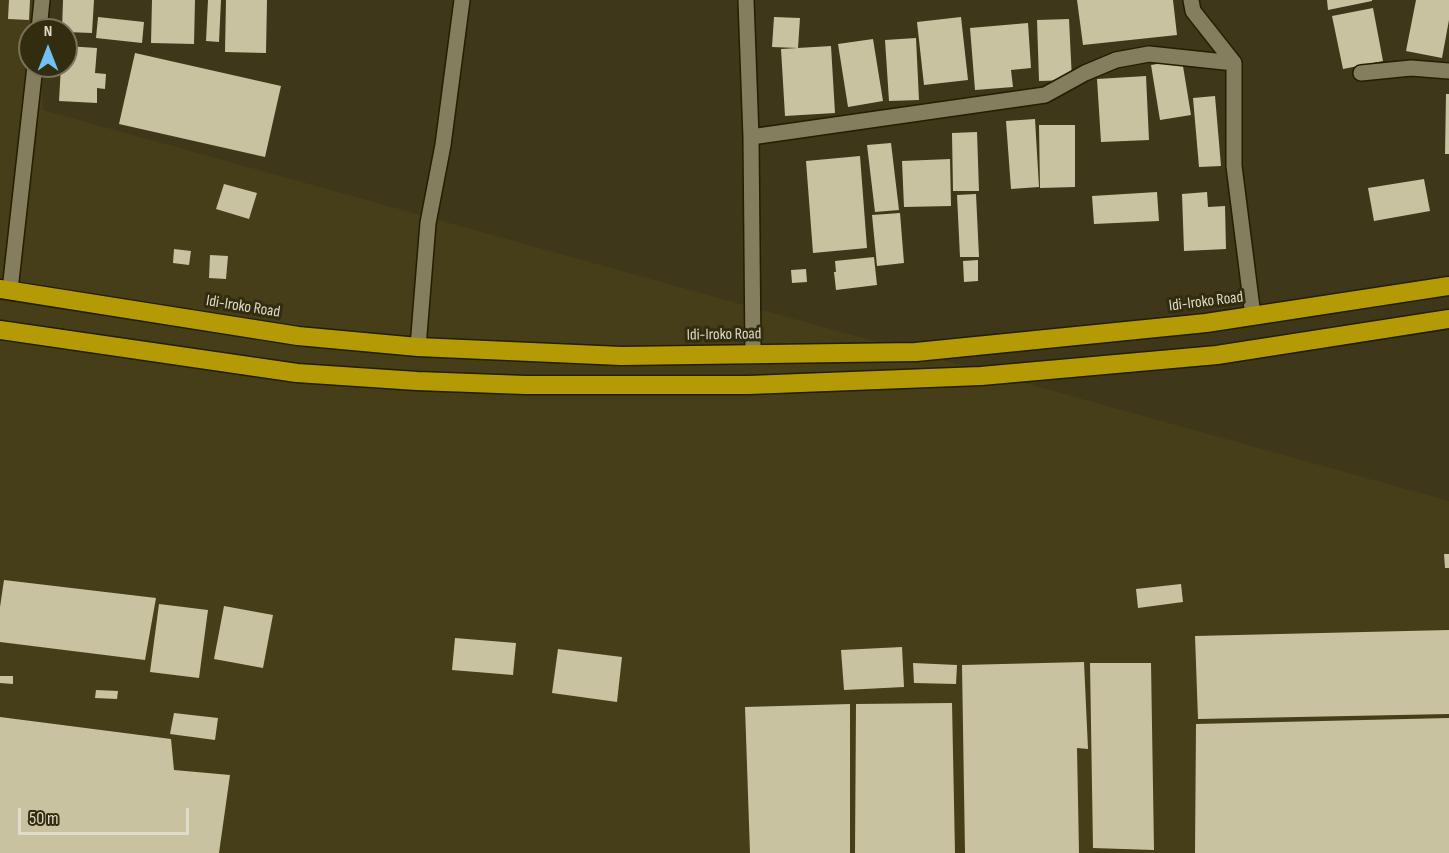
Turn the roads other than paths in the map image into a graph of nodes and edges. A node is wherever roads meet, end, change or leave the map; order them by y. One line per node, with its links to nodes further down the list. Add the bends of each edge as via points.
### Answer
1 (42, 0): 5 (street)
2 (462, 0): 16 (street, via 443,146 428,223)
3 (746, 0): 10 (street)
4 (1191, 0): 6 (street, via 1193,12)
5 (40, 18)
6 (1234, 63): 10 (street, via 1149,54 1116,60 1045,95); 13 (street, via 1234,166)
7 (1449, 71): 8 (street, via 1411,68)
8 (1362, 73)
9 (33, 78): 12 (street)
10 (751, 137): 17 (street)
11 (1449, 286): 13 (highway, Idi-Iroko Road)
12 (5, 290): 16 (highway, Idi-Iroko Road, via 298,336)
13 (1253, 316): 17 (highway, Idi-Iroko Road, via 916,352)
14 (1449, 319): 15 (highway, via 1216,355 981,376 749,385 525,385 297,373)
15 (0, 330)
16 (418, 347): 17 (highway, Idi-Iroko Road, via 621,356)
17 (753, 355)

